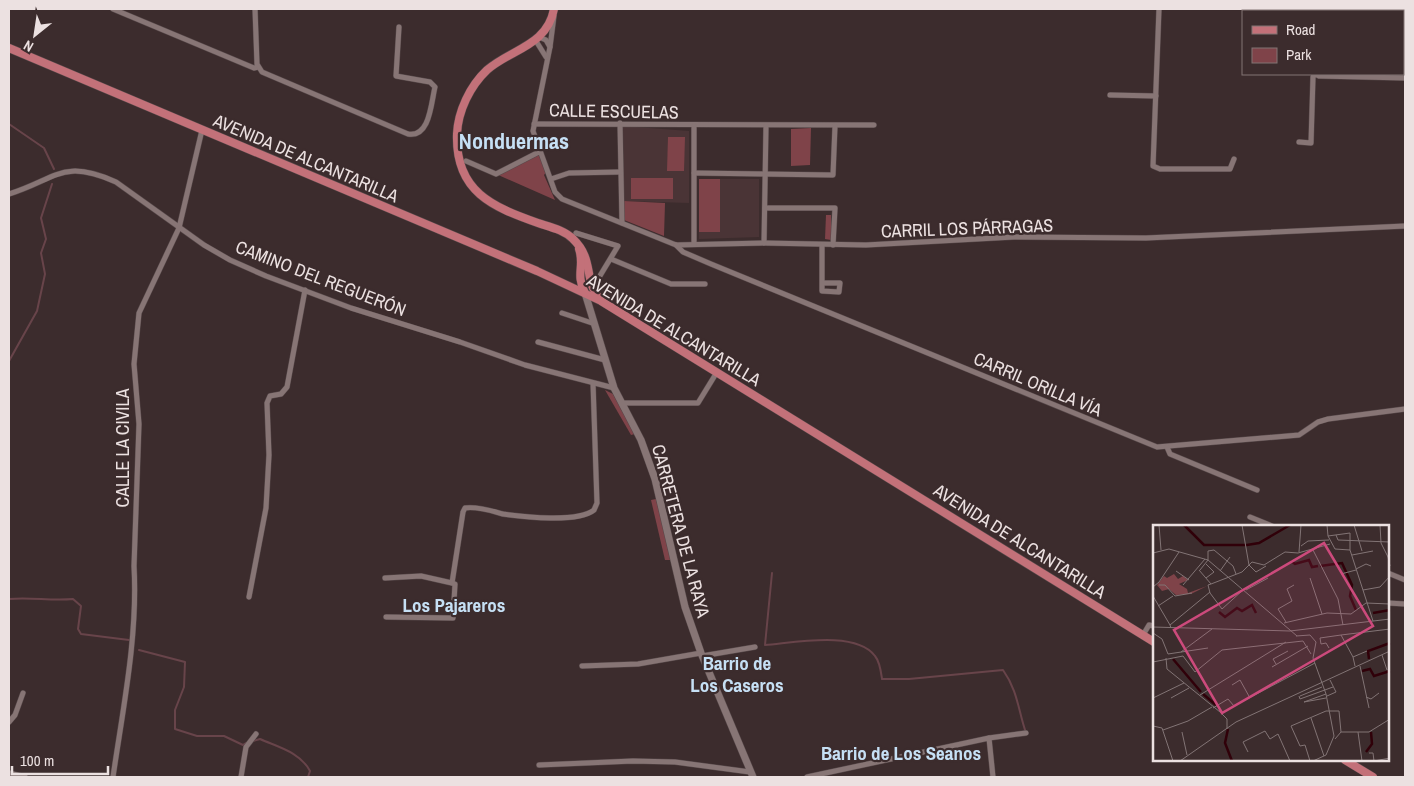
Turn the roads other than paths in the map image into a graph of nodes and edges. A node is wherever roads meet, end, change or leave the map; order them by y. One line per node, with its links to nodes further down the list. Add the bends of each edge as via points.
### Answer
1 (114, 9): 10 (street)
2 (255, 9): 10 (street)
3 (1159, 9): 15 (street)
4 (554, 10): 6 (main road); 7 (street)
5 (399, 27): 10 (street, via 396,76 430,82 434,88 426,125 414,135 265,74)
6 (538, 39): 7 (street, via 546,40); 9 (street); 37 (main road, via 493,66 476,82 460,114 458,148 470,183 485,200 503,211 565,234)
7 (550, 47): 9 (street)
8 (9, 48): 22 (main road, AVENIDA DE ALCANTARILLA)
9 (547, 58): 17 (street)
10 (258, 67)
11 (1314, 75): 23 (street, via 1311,143)
12 (1317, 75): 13 (street)
13 (1405, 78)
14 (1110, 95): 15 (street)
15 (1156, 96): 25 (street, via 1153,166 1160,169 1230,169)
16 (620, 123): 17 (street, CALLE ESCUELAS); 19 (street, CALLE ESCUELAS); 27 (street)
17 (534, 124): 24 (street, CARRIL LOS PÁRRAGAS)
18 (874, 125): 21 (street, CALLE ESCUELAS)
19 (694, 126): 20 (street, CALLE ESCUELAS); 28 (street)
20 (766, 126): 21 (street, CALLE ESCUELAS); 29 (street)
21 (835, 126): 29 (street, via 833,175)
22 (202, 130): 35 (street, CALLE LA CIVILA); 46 (main road, AVENIDA DE ALCANTARILLA)
23 (1299, 142)
24 (539, 152): 26 (street, via 496,174); 30 (street, CARRIL LOS PÁRRAGAS)
25 (1234, 160)
26 (466, 161)
27 (620, 172): 30 (street, via 569,173); 33 (street)
28 (694, 173): 29 (street); 39 (street)
29 (765, 174): 32 (street)
30 (550, 180): 33 (street, CARRIL LOS PÁRRAGAS, via 562,199)
31 (9, 194): 35 (street, CAMINO DEL REGUERÓN, via 56,174 84,171 116,182)
32 (765, 208): 38 (street); 42 (street, via 835,208)
33 (622, 224): 40 (street, CARRIL LOS PÁRRAGAS)
34 (1405, 226): 42 (street, CARRIL LOS PÁRRAGAS, via 1146,238 1014,237 923,244)
35 (179, 228): 50 (street, CAMINO DEL REGUERÓN, via 230,260); 90 (street, CALLE LA CIVILA, via 139,313 135,337 139,424 135,588 129,666)
36 (576, 232): 43 (street, via 618,246)
37 (575, 241): 44 (main road, via 582,259); 45 (main road, via 586,257)
38 (764, 243): 39 (street, CARRIL LOS PÁRRAGAS); 41 (street, CARRIL LOS PÁRRAGAS)
39 (694, 244): 40 (street, CARRIL LOS PÁRRAGAS)
40 (676, 245): 62 (street, CARRIL ORILLA VÍA, via 683,252 711,264 1137,440)
41 (822, 245): 42 (street, CARRIL LOS PÁRRAGAS); 47 (street)
42 (833, 245)
43 (611, 259): 48 (street, via 672,284); 49 (street)
44 (579, 275): 45 (street, via 585,273); 46 (main road, via 572,281); 51 (main road)
45 (590, 278): 49 (main road); 51 (main road)
46 (560, 281): 51 (main road, AVENIDA DE ALCANTARILLA)
47 (822, 283)
48 (705, 284)
49 (592, 289): 52 (main road)
50 (305, 290): 58 (street, CAMINO DEL REGUERÓN, via 525,365); 70 (street, via 287,387 281,394 270,396 267,403 266,508)
51 (585, 293): 52 (main road, AVENIDA DE ALCANTARILLA); 54 (main road, CARRETERA DE LA RAYA)
52 (601, 300): 57 (main road, AVENIDA DE ALCANTARILLA)
53 (562, 313): 54 (street)
54 (595, 324): 56 (main road, CARRETERA DE LA RAYA)
55 (538, 342): 56 (street)
56 (605, 360): 59 (main road, CARRETERA DE LA RAYA)
57 (717, 372): 60 (street, via 698,403); 75 (main road, AVENIDA DE ALCANTARILLA)
58 (593, 382): 59 (street, CAMINO DEL REGUERÓN); 69 (street, via 597,503 594,510 583,516 560,517 465,508)
59 (614, 388): 60 (main road, CARRETERA DE LA RAYA)
60 (622, 404): 78 (main road, CARRETERA DE LA RAYA, via 641,440 654,479 685,607)
61 (1405, 409): 62 (street, CARRIL ORILLA VÍA, via 1328,419 1299,435)
62 (1167, 447): 63 (street, via 1170,454)
63 (1257, 490)
64 (1250, 517): 65 (street)
65 (1270, 525)
66 (1389, 572): 68 (street)
67 (385, 578): 69 (street, via 421,576)
68 (1405, 580)
69 (452, 583): 73 (street, via 455,584 453,618)
70 (249, 597)
71 (1389, 603): 72 (street)
72 (1405, 604)
73 (386, 617)
74 (1153, 626): 75 (street, via 1149,625)
75 (1143, 635): 76 (main road, AVENIDA DE ALCANTARILLA)
76 (1153, 641)
77 (754, 647): 78 (street)
78 (701, 654): 79 (street, via 638,664); 88 (main road, CARRETERA DE LA RAYA)
79 (582, 666)
80 (23, 693): 81 (street)
81 (9, 722)
82 (1026, 733): 84 (street)
83 (256, 734): 91 (street, via 246,747)
84 (989, 738): 92 (street); 93 (street)
85 (1347, 761): 94 (main road)
86 (539, 765): 88 (street, via 675,762)
87 (9, 773): 89 (street)
88 (751, 775)
89 (25, 777)
90 (113, 777)
91 (241, 777)
92 (808, 777)
93 (993, 777)
94 (1373, 777)

